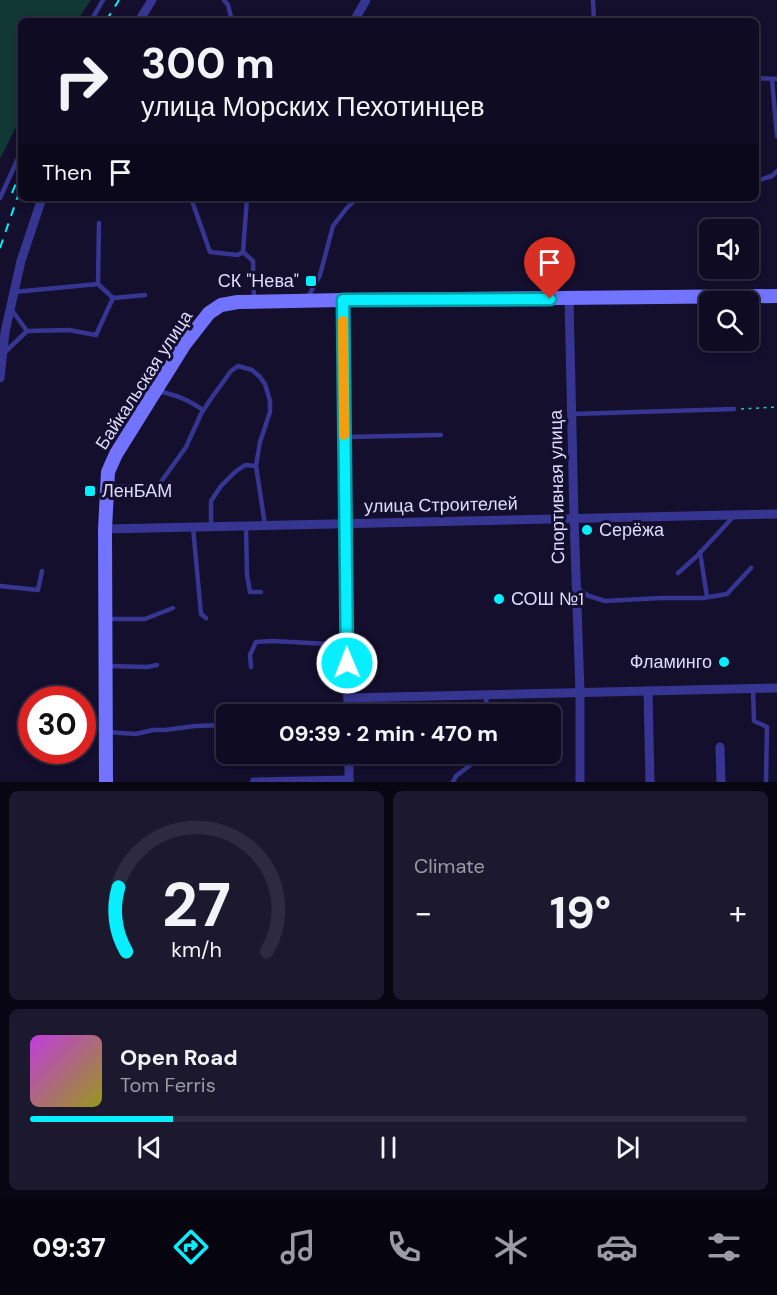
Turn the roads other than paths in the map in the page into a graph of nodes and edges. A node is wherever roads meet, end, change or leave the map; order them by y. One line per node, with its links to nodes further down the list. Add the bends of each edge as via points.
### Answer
1 (103, 0): 6 (lane)
2 (152, 0): 7 (street)
3 (224, 0): 8 (lane)
4 (366, 0): 9 (street)
5 (593, 0): 10 (lane)
6 (93, 18)
7 (141, 18)
8 (231, 18)
9 (356, 18)
10 (594, 18)
11 (759, 78): 12 (lane)
12 (775, 79): 13 (lane)
13 (777, 136)
14 (18, 159): 17 (lane)
15 (777, 171): 16 (lane)
16 (759, 180)
17 (0, 198)
18 (41, 201): 25 (street)
19 (192, 201): 23 (lane, via 210,252)
20 (247, 201): 23 (lane)
21 (354, 201): 31 (lane, via 333,226 320,275)
22 (99, 223): 24 (lane)
23 (243, 252): 32 (lane, via 253,261)
24 (98, 284): 25 (lane); 28 (lane)
25 (14, 292): 33 (street)
26 (145, 295): 28 (lane)
27 (777, 296): 29 (street, Байкальская улица)
28 (113, 298): 34 (lane, via 96,334)
29 (569, 299): 30 (street, Байкальская улица); 40 (street, Спортивная улица)
30 (343, 300): 31 (street, Байкальская улица); 42 (street)
31 (306, 301): 32 (street, Байкальская улица)
32 (254, 302): 37 (street, Байкальская улица, via 221,305 209,313)
33 (10, 307): 34 (lane); 35 (street)
34 (27, 331): 35 (lane)
35 (3, 354): 36 (street)
36 (0, 378)
37 (155, 391): 39 (lane, via 176,395); 44 (street, Байкальская улица, via 116,454)
38 (734, 409): 40 (lane)
39 (203, 410): 43 (lane, via 238,366 260,377 270,401 270,412); 44 (lane, via 186,447 158,486)
40 (571, 414): 47 (street, Спортивная улица)
41 (441, 435): 42 (lane)
42 (344, 437): 48 (street)
43 (256, 466): 49 (lane); 52 (lane, via 245,465 220,486 211,501)
44 (107, 486): 53 (street, Байкальская улица)
45 (736, 514): 46 (street, улица Строителей); 47 (street, улица Строителей); 54 (lane)
46 (777, 514)
47 (574, 518): 48 (street, улица Строителей); 59 (street, Спортивная улица)
48 (345, 523): 49 (street, улица Строителей); 65 (street)
49 (265, 525): 50 (street, улица Строителей)
50 (246, 526): 52 (street, улица Строителей); 60 (lane, via 250,592)
51 (193, 527): 52 (street, улица Строителей); 53 (street, улица Строителей); 63 (lane, via 201,614)
52 (211, 527)
53 (105, 529): 64 (street, Байкальская улица)
54 (700, 552): 57 (lane); 61 (lane)
55 (750, 568): 61 (lane, via 727,594)
56 (42, 571): 58 (lane, via 38,590)
57 (678, 573)
58 (0, 586)
59 (576, 587): 61 (lane, via 605,601); 72 (street, Спортивная улица)
60 (261, 592)
61 (707, 597)
62 (173, 608): 64 (lane, via 145,619)
63 (206, 618)
64 (106, 619): 67 (street, Байкальская улица)
65 (347, 645): 68 (lane, via 256,642); 74 (street)
66 (157, 665): 67 (lane)
67 (106, 666): 78 (street, Байкальская улица)
68 (250, 667)
69 (777, 688): 70 (street)
70 (753, 689): 71 (street); 89 (lane, via 754,721 767,727)
71 (648, 691): 72 (street); 87 (street)
72 (580, 692): 73 (street); 86 (street, Спортивная улица)
73 (486, 695): 74 (street); 76 (lane)
74 (348, 698): 75 (street)
75 (348, 704)
76 (486, 704)
77 (216, 725): 78 (lane, via 136,734)
78 (106, 732): 83 (street, Байкальская улица)
79 (720, 747): 88 (street)
80 (349, 764): 82 (street)
81 (472, 764): 85 (lane)
82 (349, 781): 84 (street)
83 (106, 782)
84 (254, 782)
85 (453, 782)
86 (579, 782)
87 (650, 782)
88 (721, 782)
89 (766, 782)

